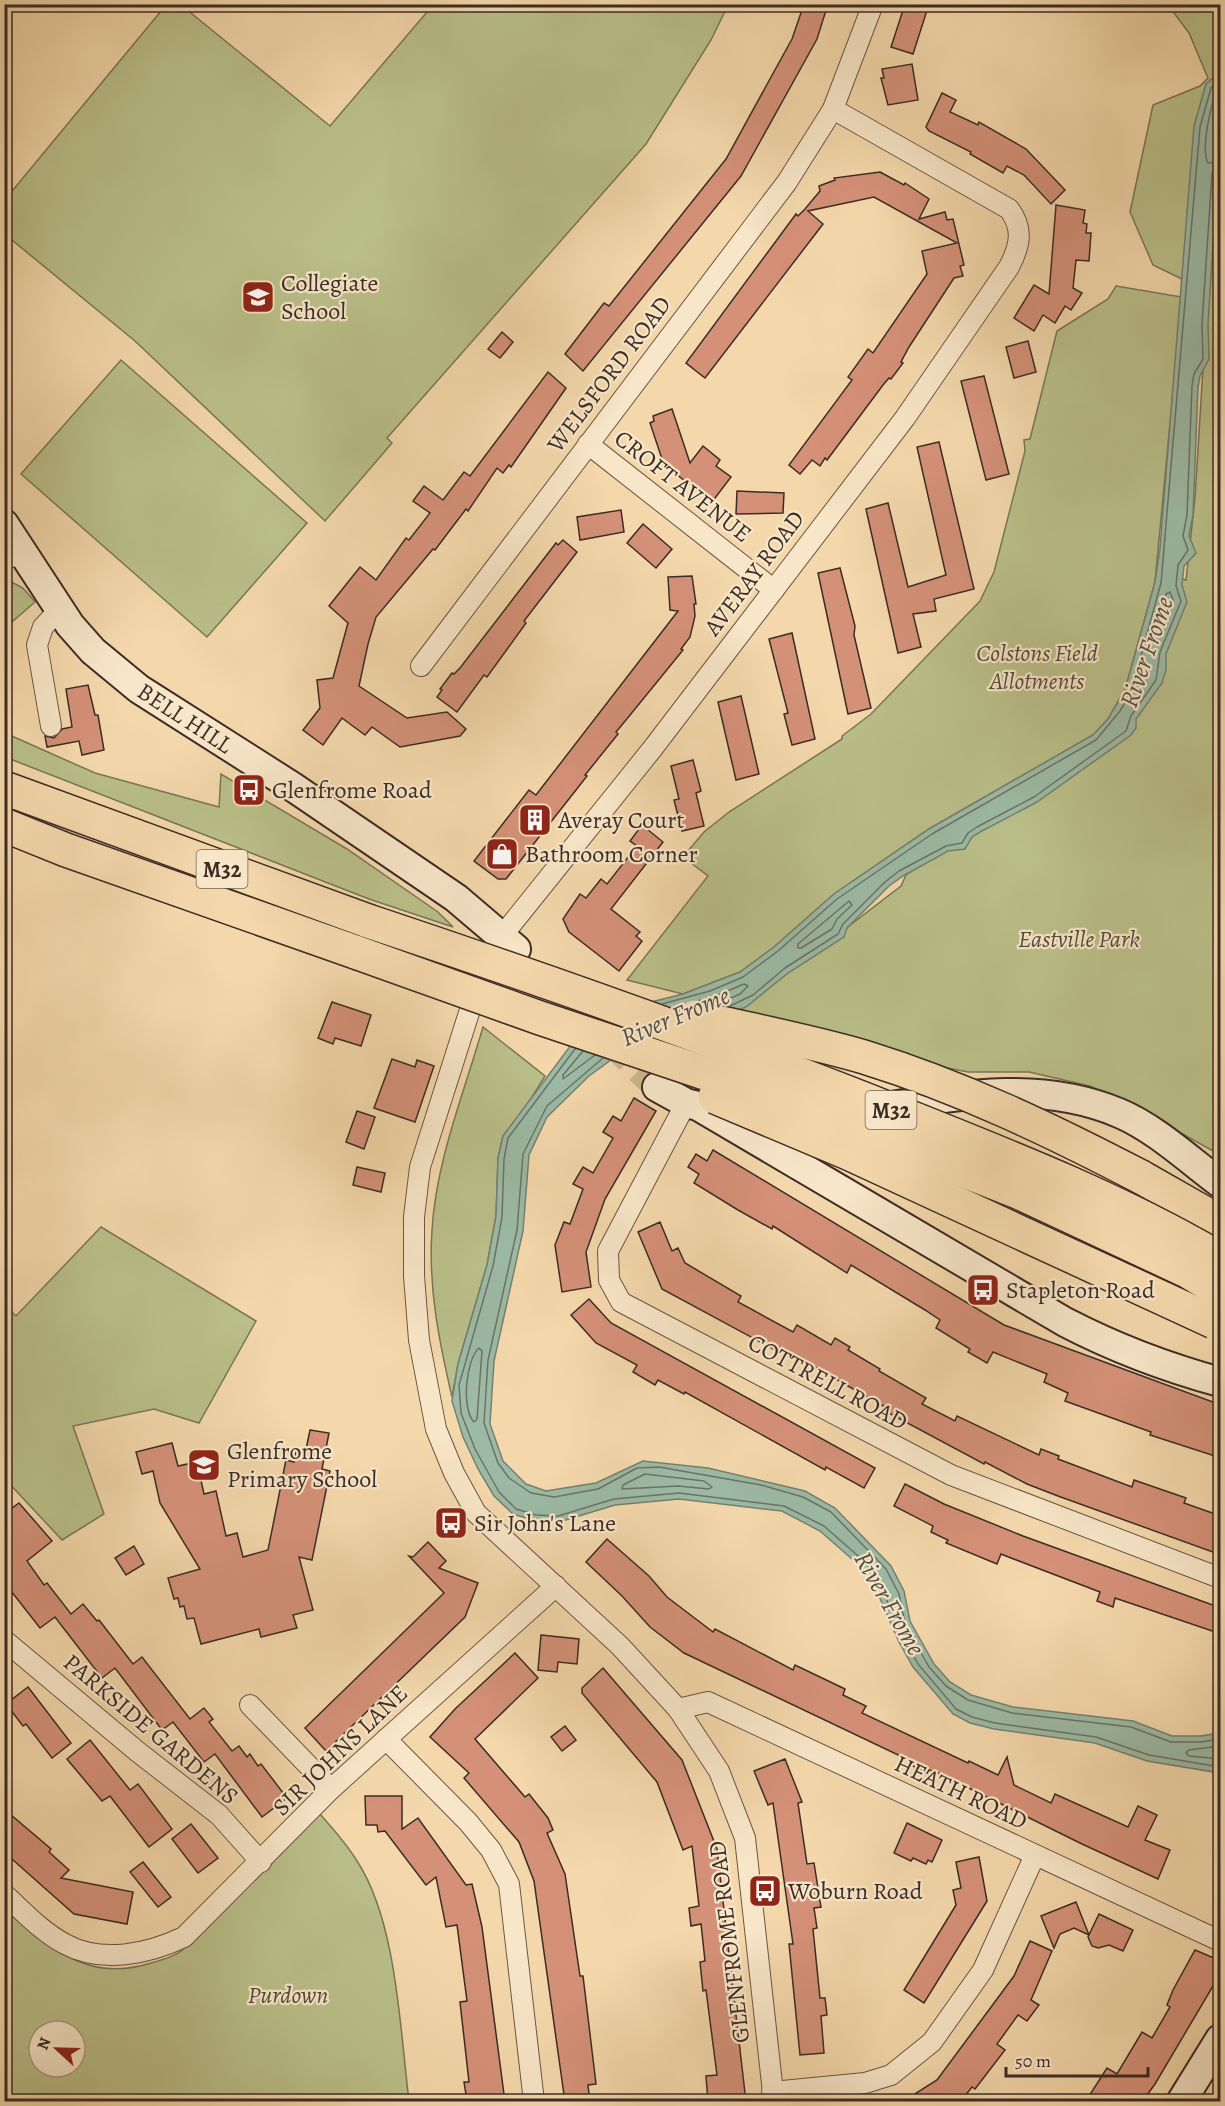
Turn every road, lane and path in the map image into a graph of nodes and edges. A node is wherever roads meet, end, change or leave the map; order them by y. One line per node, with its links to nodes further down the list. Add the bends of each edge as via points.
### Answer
1 (873, 4): 2 (street, WELSFORD ROAD)
2 (833, 109): 3 (street, WELSFORD ROAD, via 787,182); 6 (street, AVERAY ROAD, via 1009,209 1019,226 1019,246 1009,267 905,418)
3 (588, 444): 6 (street, CROFT AVENUE); 8 (street, WELSFORD ROAD)
4 (4, 524): 5 (main road, BELL HILL)
5 (13, 556): 7 (main road, BELL HILL)
6 (774, 590): 12 (street, AVERAY ROAD)
7 (60, 609): 9 (street, via 41,630 37,645 46,658); 12 (main road, BELL HILL, via 93,651 139,689 382,847 456,898)
8 (420, 666)
9 (51, 726)
10 (4, 788): 13 (highway, M32, bridge, via 368,921)
11 (4, 825): 21 (highway, M32, bridge, via 540,1018 670,1078)
12 (504, 938): 24 (street, GLENFROME ROAD, via 420,1167 414,1217 419,1340 436,1430 476,1513)
13 (553, 983): 19 (highway, M32, bridge, via 862,1057 947,1086 1041,1125); 20 (highway, M32, bridge, via 1034,1167)
14 (657, 1087): 15 (main road)
15 (692, 1104): 16 (main road, via 775,1114); 18 (main road); 23 (street, COTTRELL ROAD, via 608,1251 609,1280 621,1302 951,1475)
16 (845, 1113): 17 (main road, via 972,1093 1051,1095 1120,1114); 18 (main road, via 831,1152 832,1163 836,1175)
17 (1221, 1183)
18 (855, 1199): 22 (main road, via 1113,1347)
19 (1221, 1222)
20 (1221, 1259)
21 (1218, 1313)
22 (1221, 1383)
23 (1221, 1578)
24 (556, 1586): 27 (street, GLENFROME ROAD, via 620,1646); 28 (street, SIR JOHNS LANE)
25 (4, 1640): 31 (street, PARKSIDE GARDENS, via 219,1815)
26 (250, 1705): 29 (street)
27 (678, 1709): 30 (street, HEATH ROAD, via 708,1702); 35 (street, GLENFROME ROAD, via 719,1771 745,1838)
28 (386, 1739): 29 (street, SIR JOHNS LANE); 36 (street, via 468,1822 491,1850 509,1884)
29 (331, 1789): 31 (street, SIR JOHNS LANE)
30 (1035, 1855): 33 (street, HEATH ROAD); 35 (street, via 983,1970 932,2042 891,2075 865,2084)
31 (261, 1862): 32 (street, SIR JOHNS LANE, via 184,1937 159,1949 129,1955 99,1955 66,1945)
32 (4, 1894)
33 (1221, 1941)
34 (1221, 2039): 37 (main road)
35 (773, 2096)
36 (534, 2102)
37 (1182, 2102)

